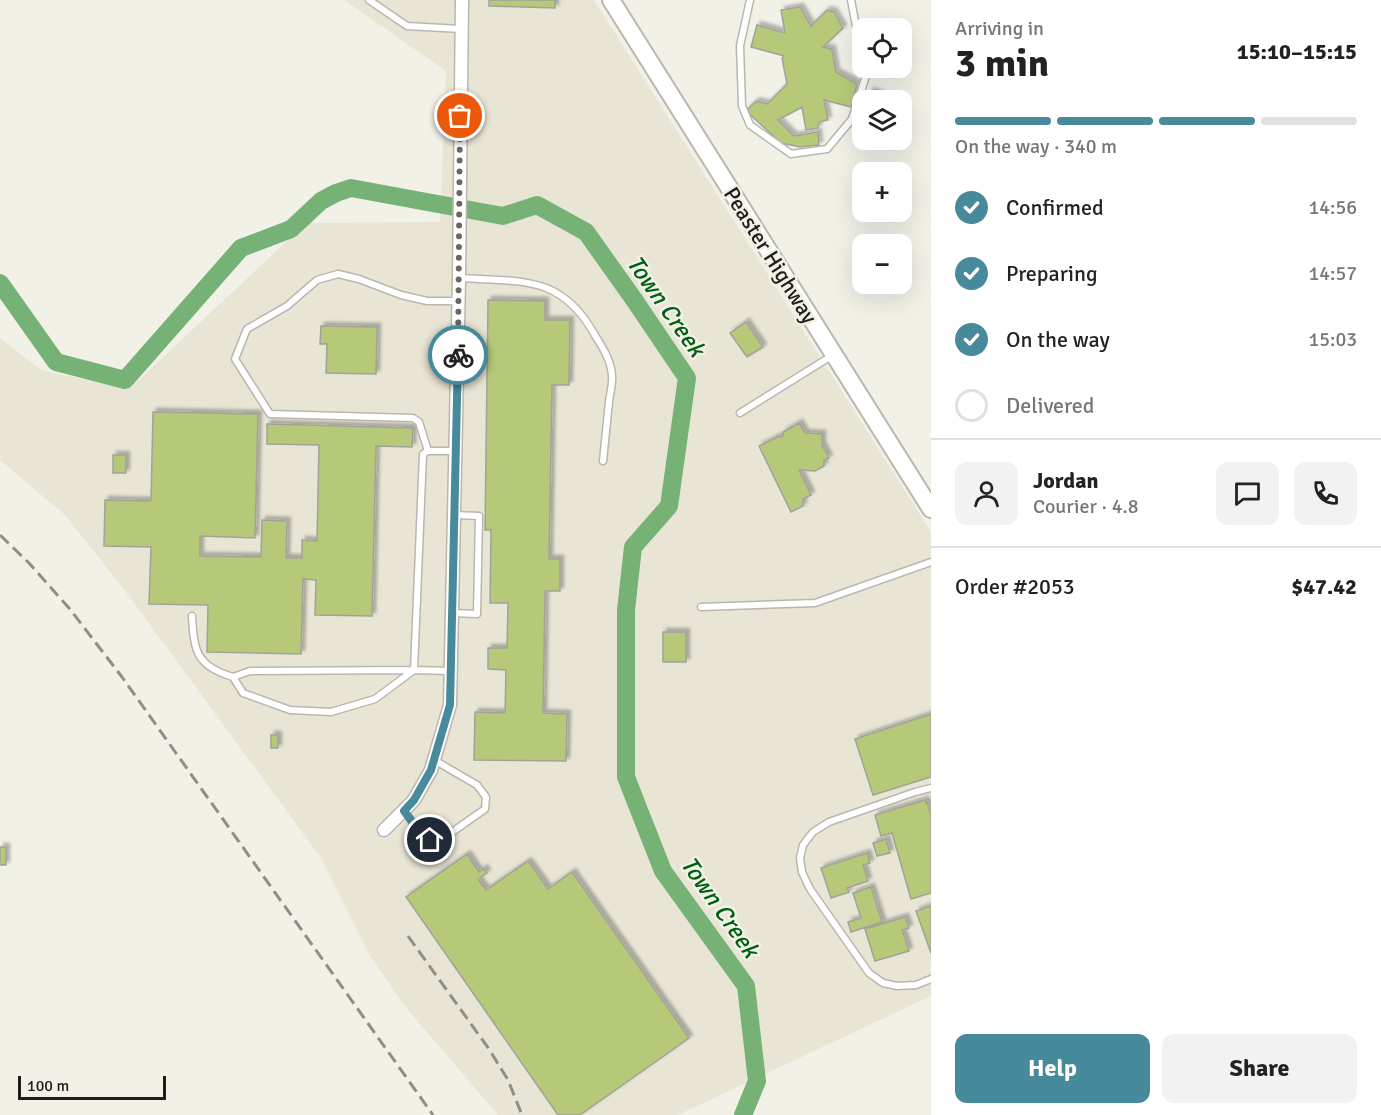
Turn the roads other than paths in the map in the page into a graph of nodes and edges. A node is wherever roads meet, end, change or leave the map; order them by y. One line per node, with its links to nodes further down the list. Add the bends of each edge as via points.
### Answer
1 (369, 0): 7 (lane, via 407,26)
2 (462, 0): 7 (street)
3 (611, 0): 11 (main road, Peaster Highway)
4 (750, 0): 8 (lane, via 740,46 742,106 750,125 791,154 827,149 852,119)
5 (851, 0): 6 (lane)
6 (854, 18)
7 (461, 29): 9 (street)
8 (865, 78)
9 (459, 278): 10 (street); 15 (lane, via 535,283 567,299 580,312 607,357 612,374)
10 (459, 301): 13 (lane, via 401,296 338,273 317,280 286,306 247,329 235,359 270,414 413,418 419,422); 14 (street)
11 (834, 355): 12 (lane); 16 (main road, Peaster Highway)
12 (740, 412)
13 (428, 451): 14 (lane); 22 (lane, via 423,454)
14 (456, 451): 17 (street)
15 (603, 461)
16 (931, 509)
17 (454, 515): 20 (street); 20 (lane, via 479,516 478,571 477,614)
18 (931, 562): 19 (lane, via 815,603)
19 (701, 607)
20 (452, 613): 23 (street)
21 (192, 616): 24 (lane, via 197,653 219,673)
22 (414, 670): 23 (lane); 24 (lane, via 250,671); 24 (lane, via 375,699 331,712 290,710 243,693)
23 (451, 671): 25 (street, via 450,705)
24 (233, 677)
25 (434, 760): 27 (street, via 426,780); 27 (lane, via 477,785 486,797 485,809 448,835 430,840)
26 (931, 788): 29 (lane, via 829,822 813,832 803,845 800,858 810,889 869,973 883,983 897,986)
27 (404, 811): 28 (street)
28 (384, 830)
29 (931, 979)

